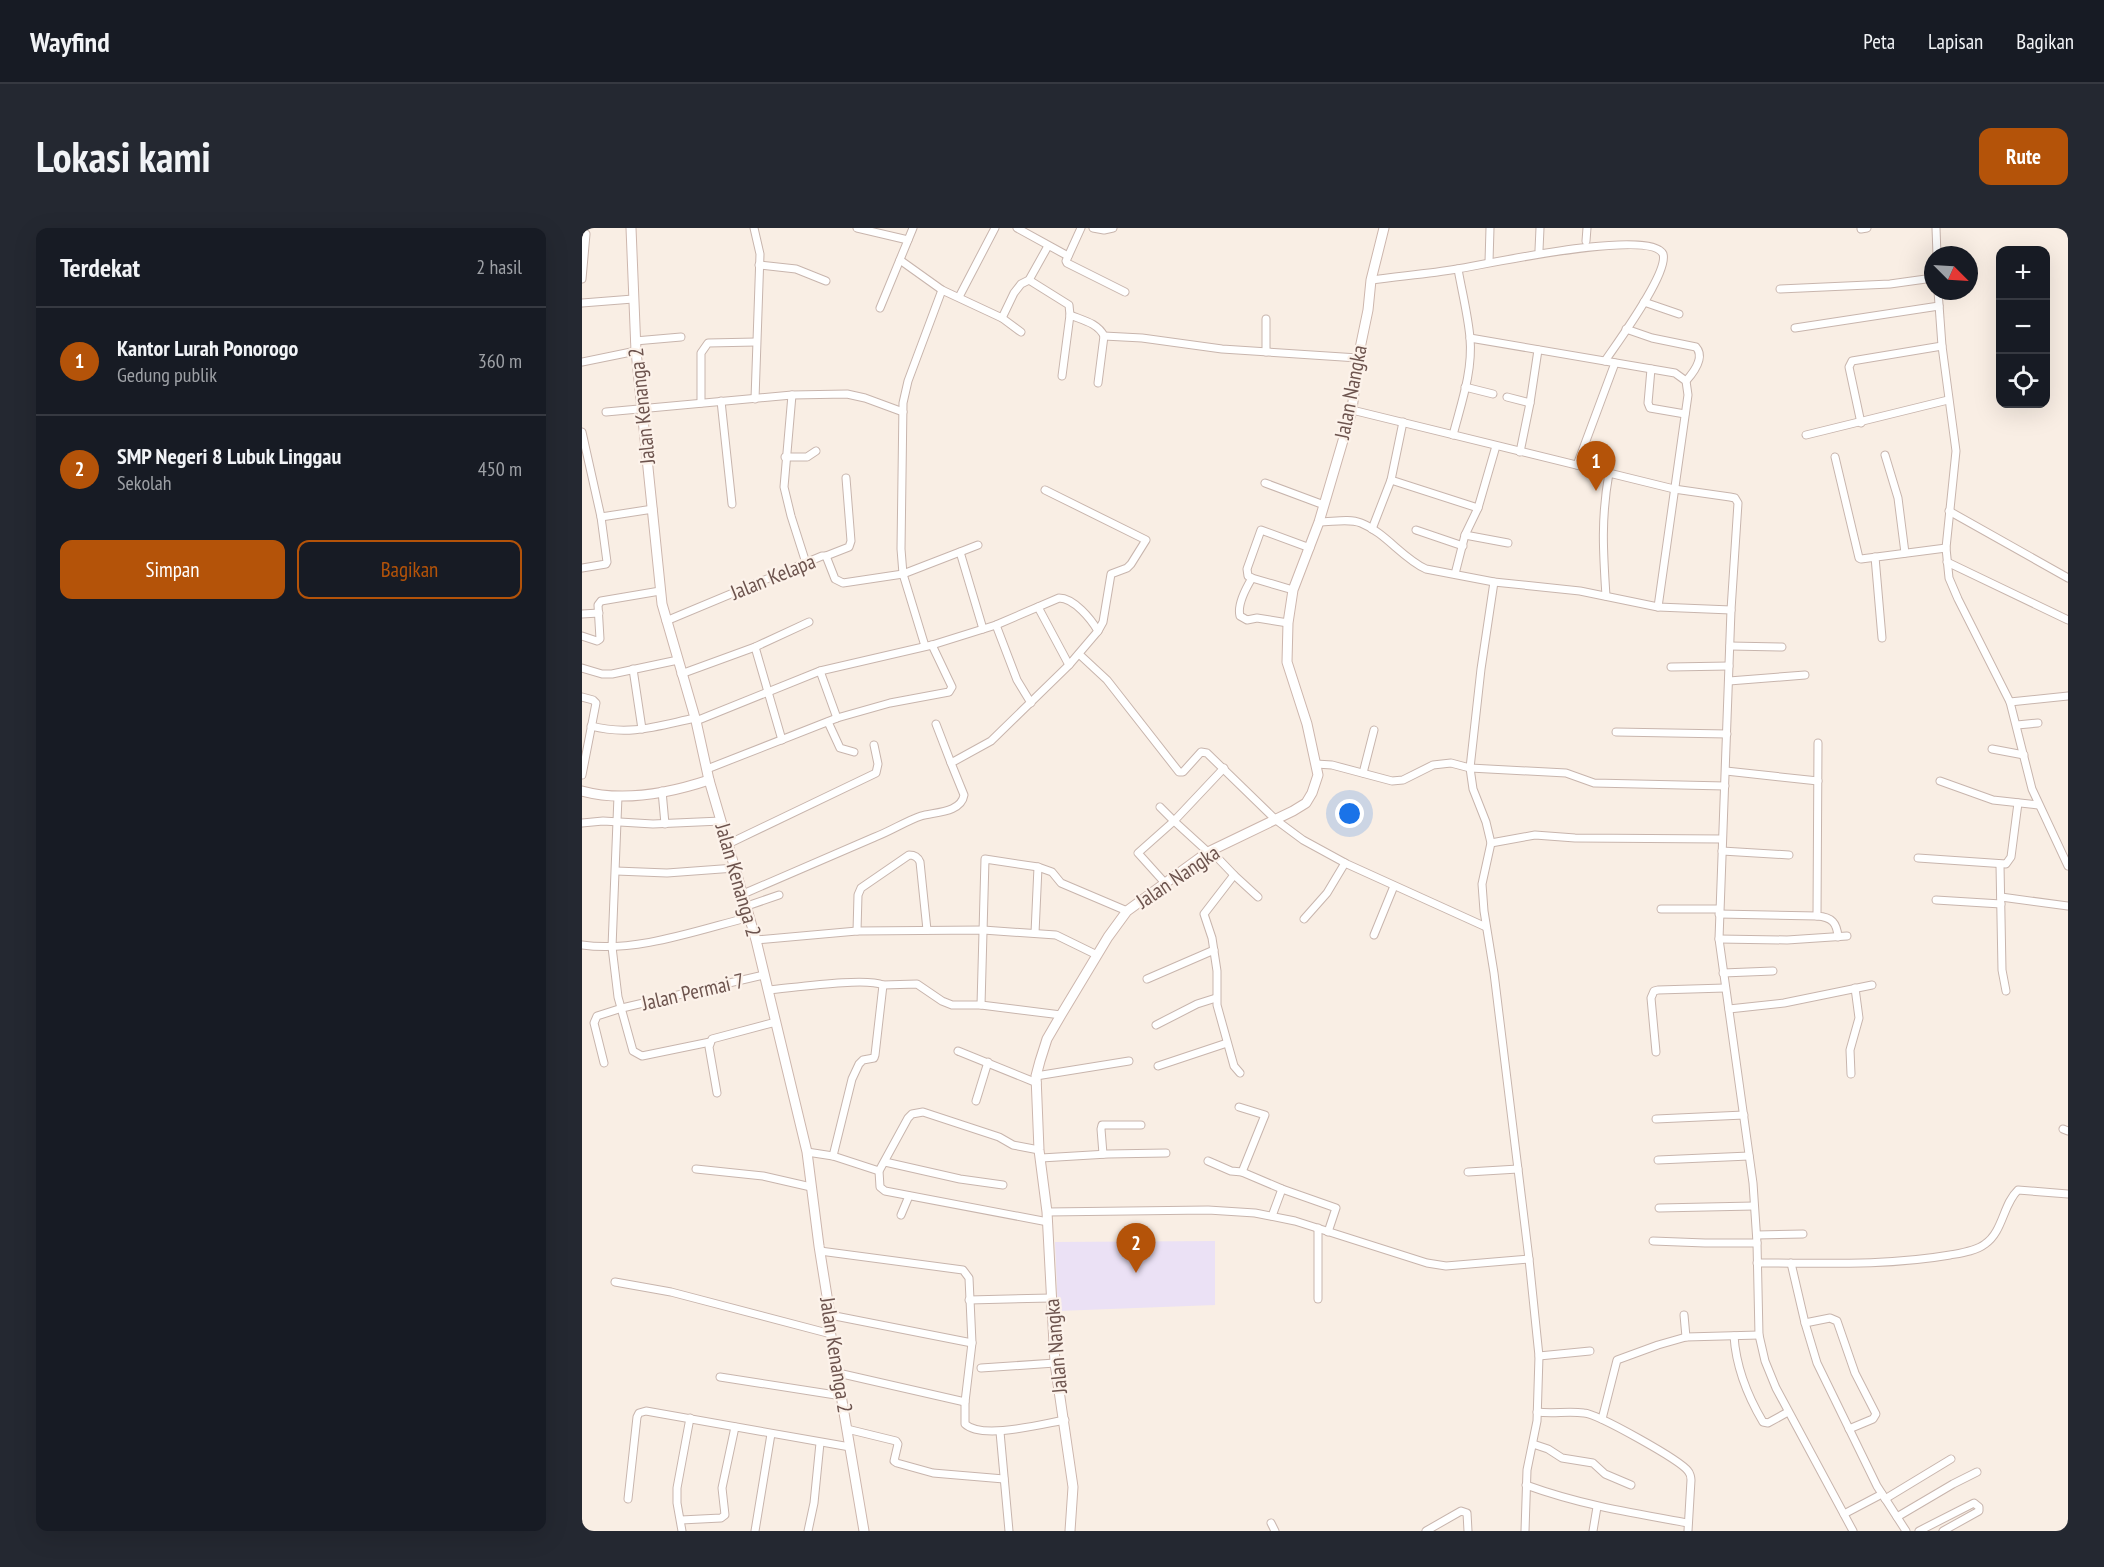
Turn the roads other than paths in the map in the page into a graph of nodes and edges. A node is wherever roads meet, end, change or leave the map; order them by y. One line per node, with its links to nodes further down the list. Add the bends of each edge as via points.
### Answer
1 (630, 228): 35 (street, Jalan Kenanga 2)
2 (754, 228): 24 (street)
3 (858, 228): 16 (street)
4 (913, 228): 16 (street)
5 (995, 228): 34 (street)
6 (1017, 228): 18 (street)
7 (1081, 228): 21 (street)
8 (1093, 228): 9 (street)
9 (1113, 228)
10 (1384, 228): 29 (street, Jalan Nangka)
11 (1490, 228): 23 (street)
12 (1540, 228): 20 (street)
13 (1587, 228): 17 (street)
14 (1936, 228): 19 (street)
15 (586, 234): 26 (street)
16 (908, 240): 22 (street)
17 (1586, 240): 20 (street); 37 (street, via 1624,237 1644,240 1663,251 1660,272)
18 (1048, 246): 21 (street); 28 (street)
19 (1937, 246)
20 (1539, 250): 23 (street)
21 (1068, 256): 33 (street, via 1068,264)
22 (900, 260): 32 (street); 40 (street)
23 (1489, 262): 25 (street)
24 (759, 265): 30 (street, via 803,271); 51 (street)
25 (1458, 269): 29 (street); 50 (street)
26 (582, 279)
27 (1924, 279): 31 (street)
28 (1029, 280): 42 (street, via 1067,303); 43 (street, via 1014,293)
29 (1371, 280): 56 (street, Jalan Nangka)
30 (826, 281)
31 (1780, 289)
32 (942, 290): 34 (street); 76 (street, via 908,381)
33 (1125, 292)
34 (958, 297): 43 (street)
35 (633, 299): 38 (street); 52 (street, Jalan Kenanga 2)
36 (1939, 300): 39 (street)
37 (1644, 302): 41 (street); 46 (street)
38 (582, 303)
39 (1939, 306): 45 (street); 53 (street)
40 (880, 308)
41 (1679, 314)
42 (1070, 315): 48 (street, via 1095,325); 61 (street)
43 (1002, 318): 47 (street)
44 (1266, 319): 55 (street)
45 (1795, 328)
46 (1626, 330): 57 (street); 62 (street, via 1696,346 1700,355)
47 (1021, 332)
48 (1104, 336): 55 (street); 63 (street)
49 (681, 337): 52 (street)
50 (1470, 338): 54 (street); 64 (street)
51 (756, 342): 68 (street); 71 (street, via 705,346 701,353)
52 (636, 346): 58 (street); 73 (street, Jalan Kenanga 2)
53 (1942, 346): 69 (street); 79 (street, via 1852,361)
54 (1538, 350): 57 (street); 72 (street)
55 (1266, 352): 56 (street)
56 (1358, 358): 74 (street, Jalan Nangka)
57 (1605, 361): 59 (street)
58 (582, 362)
59 (1615, 363): 60 (street); 89 (street)
60 (1651, 369): 62 (street, via 1675,373); 77 (street, via 1650,408)
61 (1062, 376)
62 (1686, 381): 77 (street)
63 (1098, 383)
64 (1465, 387): 65 (street); 81 (street)
65 (1493, 394)
66 (792, 395): 68 (street); 76 (street, via 847,394); 87 (street)
67 (1507, 397): 72 (street)
68 (755, 399): 70 (street)
69 (1948, 400): 79 (street); 100 (street, via 1956,459)
70 (721, 401): 71 (street); 96 (street)
71 (701, 403): 73 (street)
72 (1530, 403): 85 (street)
73 (643, 409): 75 (street); 99 (street, Jalan Kenanga 2)
74 (1352, 410): 78 (street); 97 (street, Jalan Nangka)
75 (606, 412)
76 (903, 412): 118 (street)
77 (1685, 414): 94 (street)
78 (1403, 422): 81 (street); 92 (street)
79 (1862, 423): 82 (street)
80 (582, 432): 101 (street)
81 (1453, 435): 83 (street)
82 (1806, 435)
83 (1496, 446): 85 (street); 98 (street)
84 (816, 451): 87 (street, via 807,457)
85 (1520, 452): 89 (street)
86 (1885, 455): 112 (street, via 1898,498)
87 (786, 457): 116 (street, via 785,494)
88 (1835, 457): 114 (street, via 1859,558)
89 (1576, 465): 90 (street)
90 (1609, 473): 94 (street); 125 (street, via 1602,538)
91 (846, 478): 113 (street, via 851,541 849,547)
92 (1391, 480): 98 (street); 103 (street)
93 (1264, 483): 97 (street)
94 (1674, 489): 127 (street); 128 (street, via 1735,498 1738,503)
95 (1045, 490): 137 (street, via 1146,540 1127,568 1111,574)
96 (732, 504)
97 (1324, 505): 102 (street, Jalan Nangka)
98 (1478, 508): 105 (street)
99 (653, 509): 101 (street); 124 (street, Jalan Kenanga 2)
100 (1949, 511): 110 (street); 121 (street)
101 (600, 517): 117 (street, via 607,564)
102 (1319, 522): 103 (street, via 1347,521); 109 (street, Jalan Nangka)
103 (1372, 529): 119 (street, via 1418,565)
104 (1416, 530): 108 (street)
105 (1465, 536): 106 (street); 108 (street)
106 (1508, 543)
107 (978, 545): 111 (street)
108 (1463, 546): 119 (street)
109 (1310, 548): 120 (street, via 1261,530 1247,569); 123 (street, Jalan Nangka)
110 (1946, 548): 112 (street); 115 (street)
111 (960, 552): 118 (street); 136 (street)
112 (1905, 553): 114 (street)
113 (826, 556): 116 (street, Jalan Kelapa); 118 (street, Jalan Kelapa, via 839,582)
114 (1875, 557): 139 (street)
115 (1947, 562): 131 (street); 158 (street, via 1948,578)
116 (806, 563): 132 (street, Jalan Kelapa)
117 (582, 568)
118 (903, 574): 140 (street)
119 (1455, 574): 122 (street)
120 (1252, 578): 123 (street); 134 (street, via 1243,595 1240,616 1247,620)
121 (2068, 578)
122 (1494, 582): 125 (street); 180 (street)
123 (1293, 590): 134 (street, Jalan Nangka)
124 (660, 591): 130 (street, via 601,601); 132 (street, Jalan Kenanga 2)
125 (1606, 596): 127 (street)
126 (1038, 607): 135 (street); 137 (street, via 1066,598); 146 (street)
127 (1658, 607): 128 (street)
128 (1731, 610): 141 (street)
129 (582, 614): 130 (street)
130 (599, 614): 138 (street, via 599,640)
131 (2068, 620)
132 (666, 621): 145 (street, Jalan Kenanga 2)
133 (809, 622): 142 (street)
134 (1288, 622): 178 (street, Jalan Nangka, via 1288,669)
135 (996, 625): 136 (street); 159 (street, via 1017,680)
136 (983, 629): 140 (street)
137 (1098, 631): 144 (street)
138 (582, 636)
139 (1882, 638)
140 (929, 646): 151 (street); 160 (street, via 952,687 949,693 890,703)
141 (1730, 646): 143 (street); 147 (street)
142 (755, 647): 152 (street); 155 (street)
143 (1782, 647)
144 (1079, 654): 146 (street); 179 (street, via 1107,680 1179,772 1203,751)
145 (678, 660): 150 (street); 152 (street, Jalan Kenanga 2)
146 (1069, 665): 159 (street)
147 (1729, 666): 148 (street); 154 (street)
148 (1671, 667)
149 (582, 668): 150 (street, via 606,674)
150 (633, 669): 167 (street)
151 (820, 671): 155 (street); 160 (street)
152 (681, 674): 161 (street, Jalan Kenanga 2)
153 (1805, 675): 154 (street)
154 (1729, 681): 170 (street)
155 (769, 693): 161 (street); 171 (street)
156 (2068, 696): 158 (street)
157 (582, 697): 166 (street, via 596,701)
158 (2010, 702): 165 (street)
159 (1031, 703): 177 (street, via 991,741)
160 (837, 718): 162 (street)
161 (695, 719): 167 (street); 181 (street, Jalan Kenanga 2)
162 (828, 722): 171 (street); 175 (street, via 840,748)
163 (2038, 723): 165 (street)
164 (936, 724): 177 (street)
165 (2017, 725): 176 (street)
166 (591, 726): 167 (street, via 618,731); 184 (street)
167 (642, 729)
168 (1374, 730): 183 (street)
169 (1616, 732): 170 (street)
170 (1727, 734): 182 (street)
171 (782, 740): 181 (street)
172 (1818, 743): 186 (street)
173 (874, 745): 203 (street, via 876,773)
174 (1992, 749): 176 (street)
175 (854, 752)
176 (2024, 755): 193 (street)
177 (951, 763): 217 (street, via 964,795 961,803 921,816)
178 (1316, 764): 183 (street); 195 (street, Jalan Nangka, via 1318,775 1306,803)
179 (1224, 768): 195 (street); 197 (street)
180 (1470, 768): 183 (street, via 1442,763 1397,781); 188 (street, via 1566,773 1594,783); 202 (street)
181 (707, 769): 185 (street, Jalan Kenanga 2)
182 (1726, 771): 186 (street); 188 (street)
183 (1363, 773)
184 (582, 775)
185 (709, 780): 190 (street); 196 (street, Jalan Kenanga 2)
186 (1818, 781): 227 (street)
187 (1940, 781): 192 (street, via 1993,800)
188 (1725, 786): 201 (street)
189 (582, 791): 191 (street)
190 (662, 791): 191 (street); 200 (street)
191 (618, 796): 198 (street)
192 (2018, 803): 193 (street); 209 (street, via 2011,857)
193 (2038, 805): 210 (street)
194 (1160, 807): 197 (street)
195 (1276, 820): 204 (street, Jalan Nangka); 208 (street)
196 (721, 821): 200 (street); 203 (street, Jalan Kenanga 2)
197 (1174, 821): 204 (street); 215 (street, via 1138,853)
198 (619, 822): 199 (street); 200 (street); 213 (street)
199 (582, 823)
200 (666, 824)
201 (1722, 839): 202 (street, via 1535,835); 205 (street)
202 (1491, 843): 230 (street, via 1482,884)
203 (728, 844): 212 (street, Jalan Kenanga 2)
204 (1210, 852): 214 (street); 215 (street, Jalan Nangka)
205 (1722, 852): 206 (street); 226 (street)
206 (1789, 855)
207 (1918, 858): 209 (street)
208 (1345, 863): 216 (street); 229 (street, via 1327,893)
209 (2000, 865): 221 (street)
210 (2068, 866)
211 (1038, 867): 225 (street, via 1052,872 1061,883); 232 (street, via 985,859); 234 (street)
212 (735, 868): 213 (street, via 667,873); 217 (street, Jalan Kenanga 2)
213 (616, 871): 241 (street)
214 (1234, 875): 219 (street); 242 (street, via 1204,914)
215 (1165, 883): 225 (street, Jalan Nangka)
216 (1395, 886): 230 (street); 235 (street)
217 (743, 894): 222 (street, Jalan Kenanga 2)
218 (779, 895): 222 (street)
219 (1258, 897)
220 (1936, 900): 221 (street)
221 (2001, 901): 223 (street); 253 (street)
222 (747, 906): 228 (street, Jalan Kenanga 2)
223 (2068, 906)
224 (1661, 909): 226 (street)
225 (1127, 911): 243 (street, Jalan Nangka)
226 (1719, 912): 227 (street); 238 (street)
227 (1817, 916): 237 (street, via 1833,922)
228 (750, 917): 239 (street, Jalan Kenanga 2); 241 (street)
229 (1304, 919)
230 (1486, 927): 288 (street)
231 (927, 930): 232 (street); 233 (street); 233 (street, via 920,862 909,855 861,888)
232 (983, 930): 234 (street); 255 (street)
233 (857, 931): 239 (street)
234 (1035, 933): 243 (street, via 1056,935)
235 (1374, 935)
236 (1847, 936): 237 (street)
237 (1838, 937): 238 (street)
238 (1719, 939): 245 (street)
239 (756, 940): 246 (street, Jalan Kenanga 2)
240 (582, 945): 241 (street)
241 (612, 947): 256 (street)
242 (1214, 950): 247 (street); 254 (street)
243 (1096, 955): 258 (street, Jalan Nangka)
244 (1773, 971): 245 (street)
245 (1722, 973): 250 (street)
246 (764, 975): 252 (street, Jalan Kenanga 2); 256 (street, Jalan Permai 7)
247 (1147, 979)
248 (1872, 985): 251 (street)
249 (883, 986): 252 (street, via 841,983); 255 (street, via 917,984 952,1005); 282 (street, via 875,1055 863,1060 854,1073)
250 (1725, 988): 257 (street); 264 (street, via 1654,991 1651,998)
251 (1855, 988): 257 (street, via 1784,1003); 270 (street, via 1858,1018 1850,1050)
252 (768, 990): 259 (street, Jalan Kenanga 2)
253 (2006, 991)
254 (1216, 998): 260 (street); 262 (street)
255 (981, 1005): 258 (street)
256 (622, 1008): 261 (street, via 633,1051 642,1056); 267 (street, Jalan Permai 7, via 597,1017 594,1023)
257 (1729, 1009): 275 (street)
258 (1061, 1015): 271 (street, Jalan Nangka, via 1047,1039)
259 (776, 1022): 261 (street, via 716,1036); 278 (street, Jalan Kenanga 2)
260 (1156, 1025)
261 (710, 1042): 272 (street)
262 (1227, 1043): 268 (street); 269 (street)
263 (958, 1051): 266 (street)
264 (1656, 1052)
265 (1129, 1061): 271 (street)
266 (988, 1062): 271 (street); 273 (street)
267 (604, 1063)
268 (1158, 1066)
269 (1240, 1073)
270 (1851, 1074)
271 (1037, 1080): 280 (street, Jalan Nangka)
272 (717, 1093)
273 (976, 1101)
274 (1239, 1107): 290 (street, via 1264,1115)
275 (1744, 1115): 276 (street); 283 (street)
276 (1656, 1119)
277 (1141, 1125): 281 (street, via 1102,1125)
278 (807, 1152): 282 (street); 293 (street, Jalan Kenanga 2)
279 (1166, 1153): 281 (street)
280 (1040, 1154): 281 (street); 286 (street, via 916,1112 908,1118); 301 (street, Jalan Nangka)
281 (1103, 1154)
282 (832, 1156): 289 (street)
283 (1749, 1156): 284 (street); 297 (street)
284 (1658, 1160)
285 (1208, 1161): 290 (street)
286 (885, 1162): 289 (street); 292 (street)
287 (696, 1168): 293 (street)
288 (1518, 1169): 291 (street); 308 (street)
289 (879, 1171): 296 (street, via 881,1189)
290 (1242, 1172): 294 (street)
291 (1468, 1172)
292 (1004, 1185)
293 (812, 1187): 307 (street, Jalan Kenanga 2)
294 (1282, 1189): 300 (street); 303 (street, via 1336,1208)
295 (2068, 1194): 310 (street, via 2018,1190 1991,1239 1963,1252 1919,1260)
296 (909, 1196): 299 (street); 301 (street)
297 (1754, 1206): 298 (street); 305 (street)
298 (1659, 1208)
299 (900, 1215)
300 (1272, 1216): 301 (street, via 1208,1210); 302 (street)
301 (1048, 1217): 312 (street, Jalan Nangka)
302 (1318, 1228): 303 (street); 313 (street)
303 (1328, 1232): 308 (street, via 1446,1266)
304 (1803, 1234): 305 (street)
305 (1757, 1239): 306 (street, via 1705,1244); 309 (street)
306 (1653, 1241)
307 (820, 1251): 314 (street, via 959,1269 968,1275); 316 (street, Jalan Kenanga 2)
308 (1529, 1259): 324 (street)
309 (1757, 1263): 310 (street); 319 (street)
310 (1791, 1263): 317 (street)
311 (615, 1282): 318 (street, via 671,1292)
312 (1051, 1298): 314 (street); 325 (street, Jalan Nangka)
313 (1318, 1299)
314 (969, 1300): 322 (street)
315 (1684, 1315): 321 (street)
316 (830, 1316): 318 (street, Jalan Kenanga 2); 322 (street)
317 (1805, 1323): 338 (street, via 1817,1363); 338 (street, via 1830,1318 1837,1322 1855,1373 1876,1414)
318 (831, 1334): 327 (street, Jalan Kenanga 2)
319 (1759, 1335): 320 (street); 332 (street, via 1769,1373)
320 (1734, 1336): 321 (street); 332 (street, via 1741,1378 1763,1422)
321 (1686, 1337): 334 (street, via 1617,1360)
322 (972, 1343): 330 (street)
323 (1590, 1351): 324 (street)
324 (1539, 1356): 331 (street)
325 (1055, 1363): 326 (street); 335 (street, Jalan Nangka)
326 (981, 1368)
327 (838, 1373): 329 (street, Jalan Kenanga 2); 330 (street)
328 (720, 1377): 329 (street)
329 (842, 1396): 337 (street, Jalan Kenanga 2)
330 (965, 1402): 339 (street, via 968,1427)
331 (1537, 1412): 334 (street, via 1585,1413); 342 (street)
332 (1788, 1412): 352 (street)
333 (690, 1418): 336 (street); 350 (street, via 639,1413); 354 (street, via 677,1488)
334 (1602, 1419): 356 (street, via 1667,1455 1689,1472 1692,1489)
335 (1065, 1420): 339 (street); 362 (street, Jalan Nangka, via 1073,1487)
336 (735, 1427): 340 (street); 354 (street, via 722,1488 725,1515)
337 (847, 1429): 343 (street, Jalan Kenanga 2); 346 (street, via 896,1441 897,1463 933,1473)
338 (1849, 1429): 349 (street)
339 (1000, 1432): 346 (street)
340 (771, 1434): 341 (street); 358 (street)
341 (820, 1443): 343 (street); 359 (street)
342 (1533, 1444): 347 (street); 348 (street, via 1562,1458 1593,1463 1605,1474)
343 (850, 1447): 360 (street, Jalan Kenanga 2)
344 (1952, 1459): 349 (street)
345 (1977, 1472): 353 (street)
346 (1004, 1479): 361 (street)
347 (1526, 1485): 351 (street); 366 (street)
348 (1632, 1485)
349 (1884, 1496): 352 (street); 353 (street)
350 (628, 1499)
351 (1597, 1507): 356 (street); 367 (street)
352 (1844, 1514): 368 (street)
353 (1897, 1517): 369 (street)
354 (681, 1521): 357 (street)
355 (1271, 1523): 363 (street)
356 (1688, 1527)
357 (682, 1531)
358 (755, 1531)
359 (808, 1531)
360 (864, 1531)
361 (1009, 1531)
362 (1070, 1531)
363 (1275, 1531)
364 (1426, 1531): 365 (street, via 1461,1511 1467,1513)
365 (1468, 1531)
366 (1525, 1531)
367 (1593, 1531)
368 (1853, 1531)
369 (1906, 1531)
370 (1919, 1531): 371 (street, via 1974,1503 1979,1507 1979,1511)
371 (1943, 1531)

